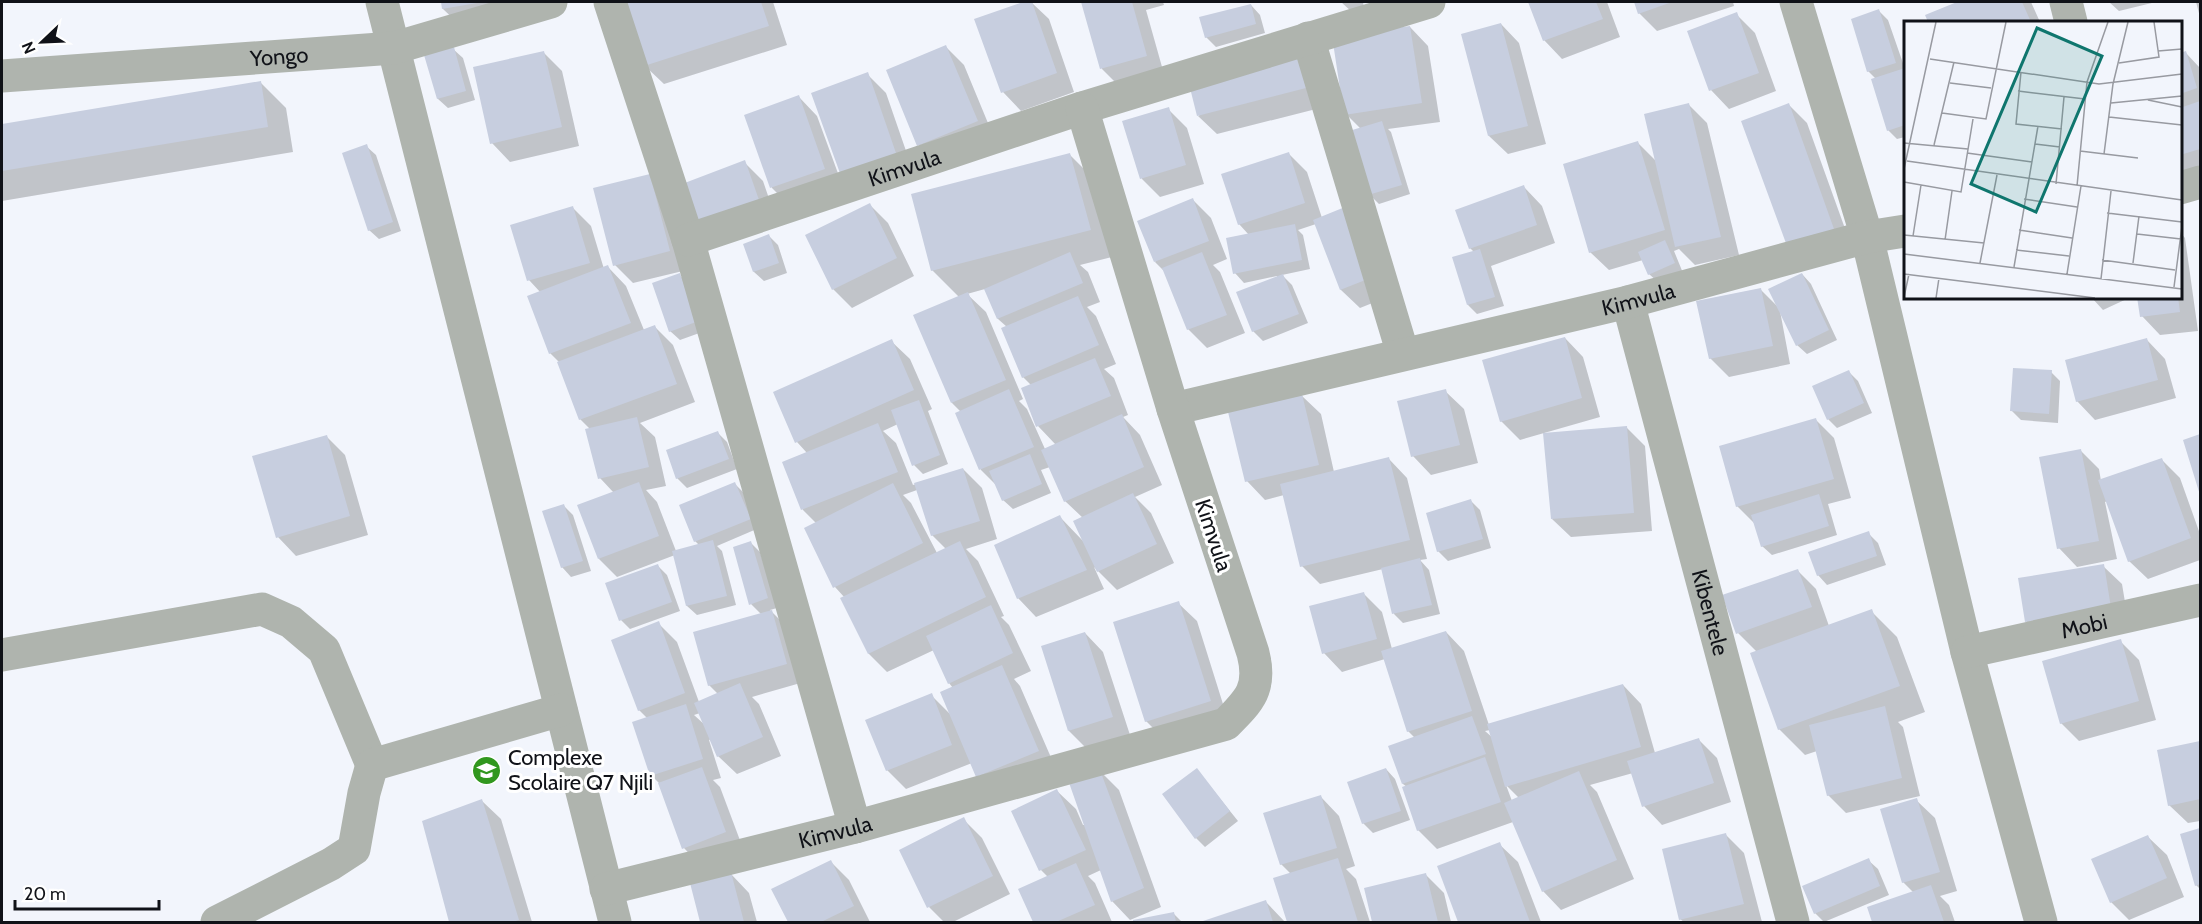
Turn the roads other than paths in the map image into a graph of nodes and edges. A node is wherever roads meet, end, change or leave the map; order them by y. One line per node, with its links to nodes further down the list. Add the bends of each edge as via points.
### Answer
1 (382, 2): 9 (street)
2 (551, 2): 9 (street, Yongo)
3 (610, 2): 16 (street)
4 (1429, 2): 8 (street, Kimvula)
5 (1796, 2): 15 (street)
6 (2066, 2): 7 (street)
7 (2071, 21)
8 (1308, 38): 11 (street, Kimvula); 18 (street)
9 (394, 48): 10 (street, Yongo); 23 (street)
10 (2, 76)
11 (1082, 108): 16 (street, Kimvula); 19 (street)
12 (2200, 182): 13 (street)
13 (2181, 188)
14 (1904, 231): 15 (street)
15 (1867, 237): 17 (street, Kimvula); 21 (street)
16 (688, 240): 25 (street)
17 (1628, 302): 18 (street, Kimvula); 29 (street, Kibentele)
18 (1403, 354): 19 (street, Kimvula)
19 (1173, 409): 25 (street, Kimvula, via 1257,670 1255,689 1245,705 1226,724)
20 (2200, 600): 21 (street, Mobi)
21 (1967, 652): 30 (street)
22 (2, 655): 24 (street, via 262,609 291,622 324,650)
23 (561, 710): 24 (street); 26 (street)
24 (372, 765): 27 (street, via 354,849)
25 (855, 827): 26 (street, Kimvula)
26 (606, 889): 28 (street)
27 (217, 922)
28 (615, 922)
29 (1792, 922)
30 (2041, 922)

